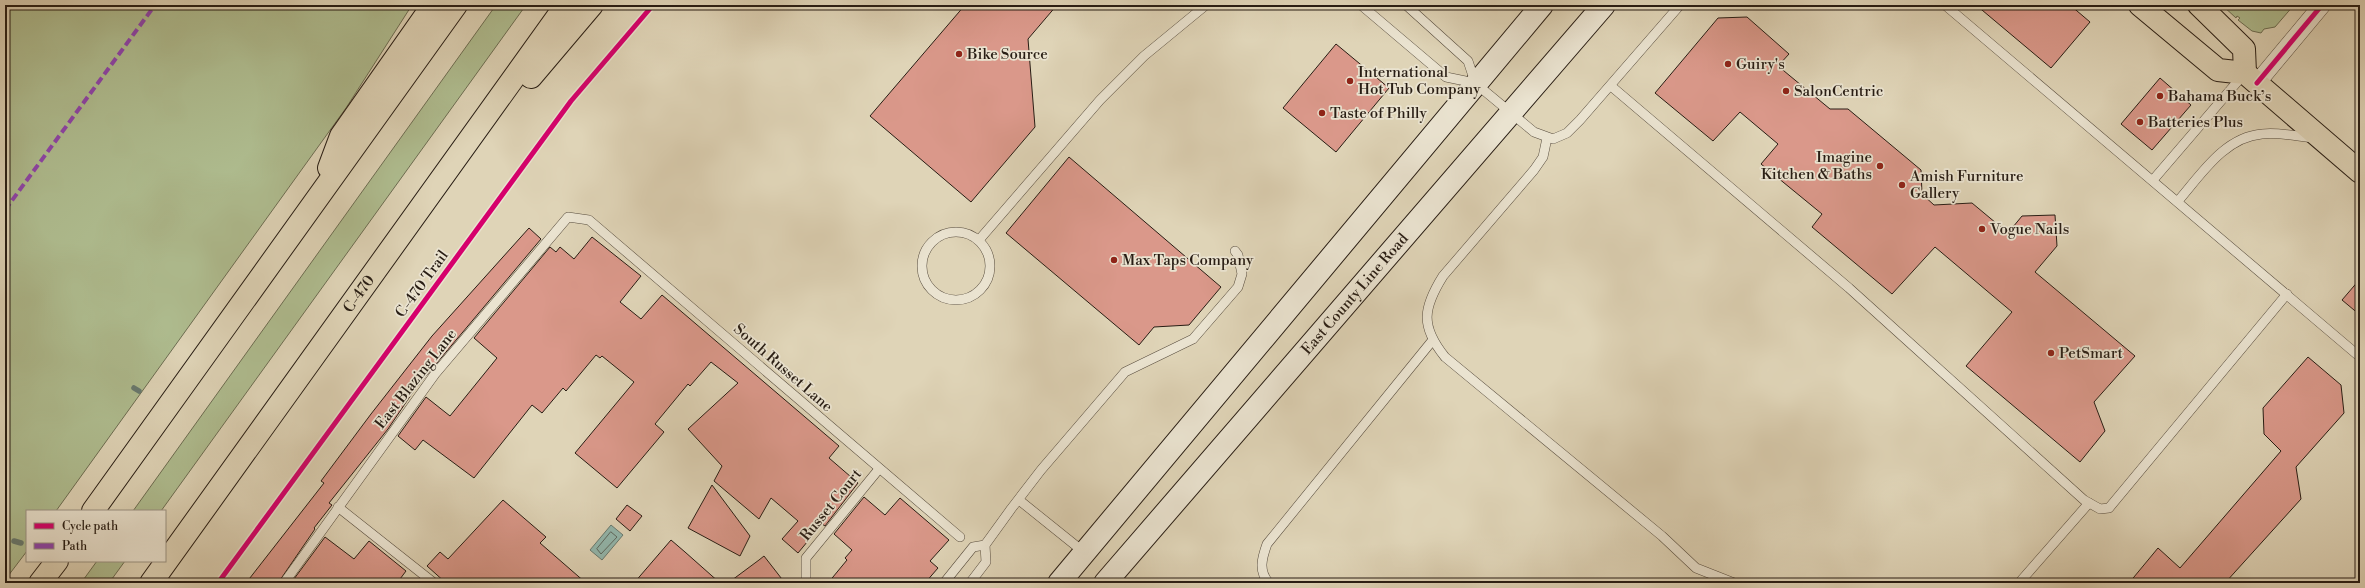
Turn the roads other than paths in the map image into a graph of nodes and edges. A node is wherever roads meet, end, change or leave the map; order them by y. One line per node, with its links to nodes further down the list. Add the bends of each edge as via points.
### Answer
1 (433, 5): 24 (main road, via 341,136)
2 (456, 5): 24 (main road)
3 (566, 5): 23 (main road, C-470)
4 (592, 5): 23 (main road, via 517,94 460,171)
5 (1206, 5): 27 (lane, via 1144,56 1100,100)
6 (1361, 5): 16 (lane, via 1446,77)
7 (1406, 5): 16 (lane, via 1468,61)
8 (1542, 5): 16 (main road)
9 (1604, 5): 18 (main road, East County Line Road)
10 (1680, 5): 17 (lane)
11 (1945, 5): 22 (lane)
12 (2140, 5): 15 (main road, via 2218,70)
13 (2199, 5): 15 (main road, via 2244,49)
14 (2322, 5): 15 (street)
15 (2251, 78): 20 (main road); 22 (lane)
16 (1475, 83): 18 (lane); 39 (main road)
17 (1611, 86): 19 (lane, via 1567,133 1560,137); 34 (lane, via 1849,288)
18 (1511, 113): 19 (lane, via 1534,132); 49 (main road, East County Line Road)
19 (1547, 138): 30 (lane, via 1540,162 1436,287 1427,311)
20 (2322, 139): 21 (main road); 25 (lane, via 2269,133 2240,139 2223,152)
21 (2360, 172)
22 (2153, 180): 25 (lane)
23 (435, 188): 42 (main road, C-470)
24 (317, 198): 36 (main road)
25 (2178, 201): 29 (lane)
26 (589, 220): 32 (lane, South Russet Lane); 35 (lane, East Blazing Lane, via 568,217 435,374)
27 (979, 240): 27 (lane, via 970,234 954,232 939,236 930,242 921,262 925,283 932,291 942,298 954,300 966,299 980,289 989,274 990,262)
28 (1235, 251): 33 (lane, via 1241,267 1241,281 1210,321 1184,345 1125,372 1041,470)
29 (2287, 294): 31 (lane); 34 (lane, via 2109,508 2100,509)
30 (1432, 341): 50 (lane, via 1267,544 1261,559 1263,577); 51 (lane, via 1445,357 1662,536 1696,568)
31 (2360, 357)
32 (879, 469): 37 (lane, South Russet Lane); 45 (lane, Russet Court, via 806,558)
33 (1019, 500): 38 (lane); 39 (lane)
34 (2089, 503): 52 (lane)
35 (338, 506): 43 (lane, East Blazing Lane); 44 (lane)
36 (94, 510)
37 (960, 537)
38 (985, 545): 46 (lane, via 973,547); 47 (lane, via 986,562)
39 (1085, 553): 48 (main road)
40 (55, 562): 41 (main road)
41 (40, 583)
42 (151, 583)
43 (284, 583)
44 (434, 583)
45 (806, 583)
46 (944, 583)
47 (970, 583)
48 (1059, 583)
49 (1106, 583)
50 (1269, 583)
51 (1734, 583)
52 (2020, 583)

